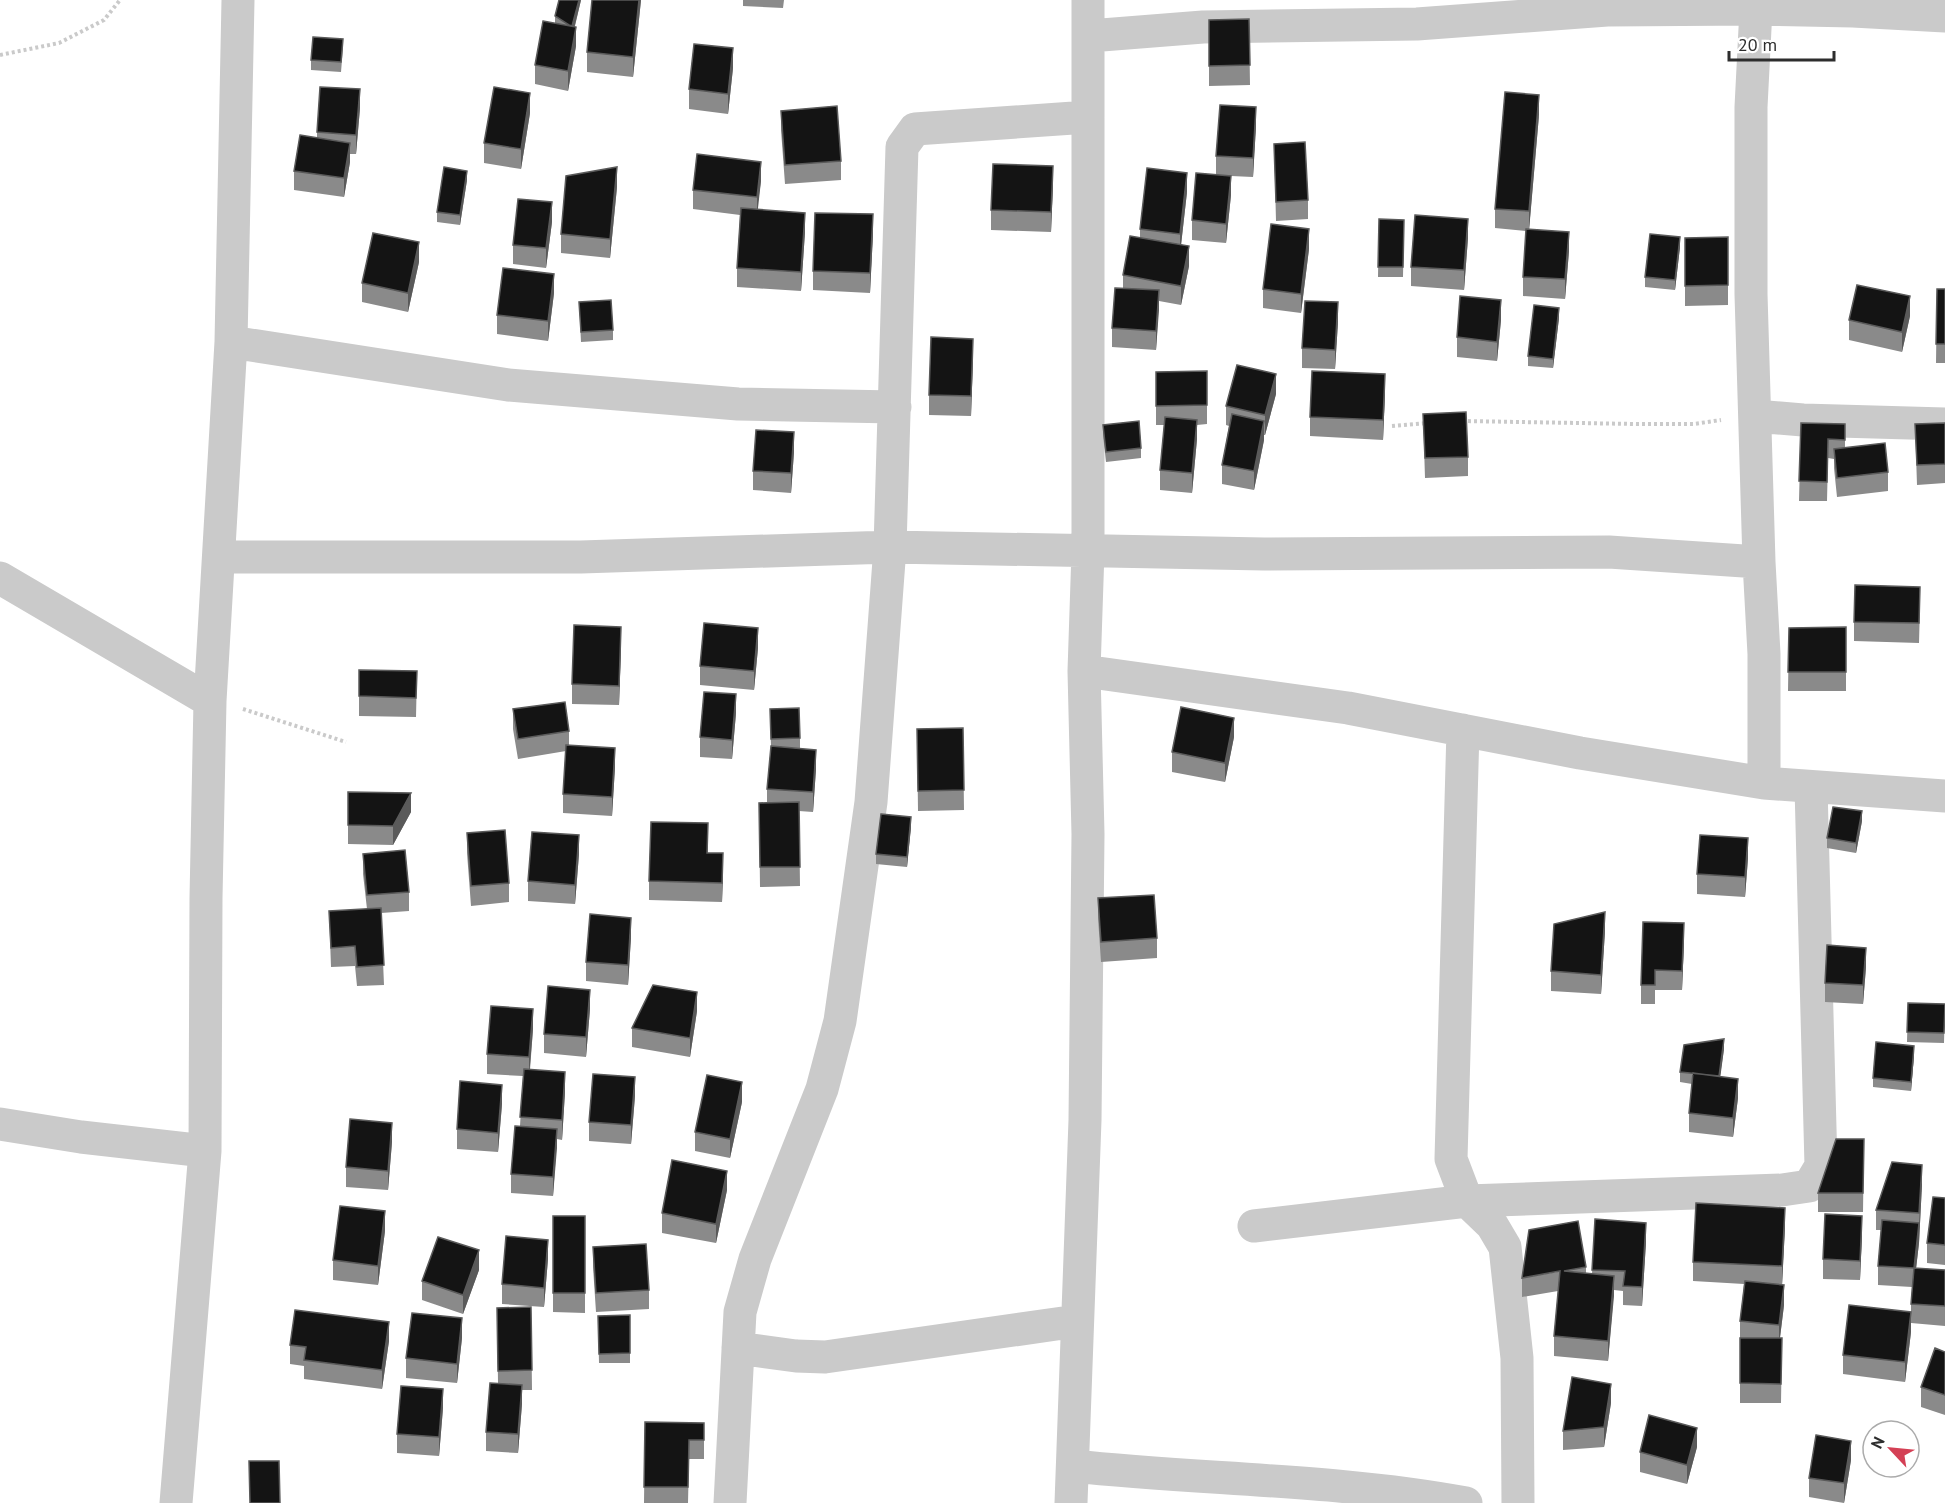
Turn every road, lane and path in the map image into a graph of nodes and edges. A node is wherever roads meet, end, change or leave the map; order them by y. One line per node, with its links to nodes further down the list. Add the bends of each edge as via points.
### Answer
1 (120, 0): 7 (path, via 104,20 59,42)
2 (238, 0): 9 (street)
3 (1088, 0): 6 (street)
4 (1755, 9): 5 (street); 6 (street, via 1607,10 1417,24 1203,27); 11 (street, via 1751,294)
5 (1945, 16)
6 (1089, 36): 8 (street)
7 (0, 55)
8 (1088, 117): 10 (street, via 915,129 902,147); 17 (street)
9 (231, 342): 10 (street, via 520,387 738,404); 18 (street)
10 (895, 407): 16 (street)
11 (1755, 416): 12 (path, via 1694,424); 14 (street); 19 (street)
12 (1456, 421)
13 (1435, 423): 15 (path)
14 (1945, 424)
15 (1392, 426)
16 (890, 548): 17 (street); 18 (street, via 592,556); 33 (street, via 871,802 840,1021 822,1089 755,1259 740,1312)
17 (1088, 551): 19 (street, via 1609,552); 21 (street)
18 (219, 557): 22 (street)
19 (1759, 562): 25 (street)
20 (0, 578): 22 (street)
21 (1084, 671): 23 (street, via 1348,708); 32 (street, via 1088,834 1085,1120)
22 (210, 701): 24 (path); 29 (street)
23 (1463, 730): 25 (street); 30 (street, via 1451,1158)
24 (346, 742)
25 (1764, 783): 26 (street)
26 (1811, 787): 27 (street); 30 (street, via 1821,1166 1809,1186)
27 (1945, 796)
28 (0, 1124): 29 (street)
29 (205, 1151): 35 (street)
30 (1467, 1201): 31 (street); 39 (street, via 1492,1225 1505,1247 1517,1358)
31 (1254, 1226)
32 (1077, 1321): 33 (street, via 825,1357); 34 (street)
33 (738, 1348): 36 (street)
34 (1073, 1466): 37 (street); 38 (street, via 1305,1483)
35 (176, 1503)
36 (730, 1503)
37 (1071, 1503)
38 (1466, 1503)
39 (1518, 1503)

